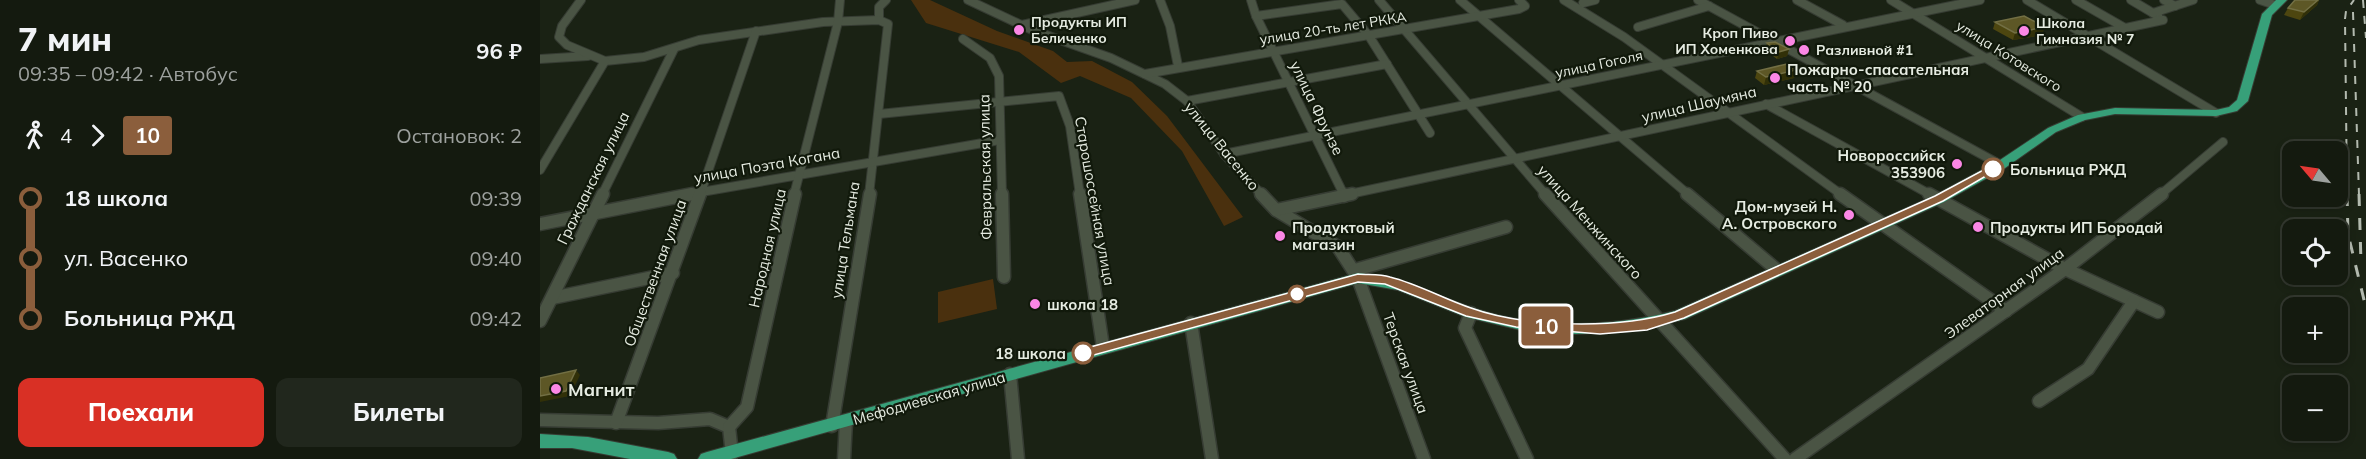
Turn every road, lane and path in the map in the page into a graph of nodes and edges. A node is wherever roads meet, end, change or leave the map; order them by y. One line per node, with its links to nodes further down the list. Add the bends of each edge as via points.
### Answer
1 (581, 0): 47 (street, via 578,9 564,22 559,37)
2 (840, 0): 33 (street, Народная улица)
3 (885, 0): 34 (street, улица Тельмана, via 879,8)
4 (968, 0): 35 (street, улица Васенко)
5 (1135, 0): 26 (street)
6 (1160, 0): 53 (street)
7 (1251, 0): 31 (street, улица Фрунзе)
8 (1379, 0): 39 (street, улица Менжинского)
9 (1460, 0): 32 (street)
10 (1564, 0): 52 (street)
11 (1595, 0): 25 (street)
12 (1698, 0): 27 (street)
13 (1797, 0): 36 (street)
14 (1891, 0): 29 (street, улица Котовского)
15 (1980, 0): 22 (street, улица Гоголя)
16 (2027, 0): 41 (street)
17 (2076, 0): 38 (street)
18 (2131, 0): 30 (street)
19 (2163, 0): 28 (street)
20 (2193, 0): 28 (street)
21 (2260, 0): 23 (street)
22 (1957, 2): 29 (street, улица Гоголя)
23 (2278, 2): 64 (main road, via 2267,14 2242,101 2233,109)
24 (1522, 3): 32 (street, улица 20-ть лет РККА)
25 (1583, 3)
26 (1098, 4): 35 (street)
27 (1709, 6): 37 (street); 44 (street)
28 (2175, 6): 30 (street)
29 (1911, 12): 36 (street, улица Гоголя); 48 (street, улица Котовского)
30 (2153, 12): 38 (street, улица Шаумяна, via 2163,20)
31 (1256, 16): 42 (street, via 1342,4); 46 (street, улица Фрунзе)
32 (1480, 16): 39 (street, улица 20-ть лет РККА); 56 (street)
33 (838, 22): 34 (street); 40 (street); 77 (street, Народная улица)
34 (884, 22): 65 (street, улица Тельмана, via 890,27)
35 (1021, 25): 54 (street, улица Васенко)
36 (1843, 26): 44 (street, улица Гоголя)
37 (1638, 27)
38 (2125, 28): 41 (street, улица Шаумяна)
39 (1407, 30): 42 (street, улица 20-ть лет РККА); 60 (street, улица Менжинского)
40 (756, 31): 45 (street, via 699,40); 78 (street, Общественная улица)
41 (2088, 35): 48 (street, улица Шаумяна); 64 (street)
42 (1369, 36): 46 (street, улица 20-ть лет РККА); 51 (street)
43 (963, 39): 58 (street, Февральская улица, via 996,63)
44 (1772, 40): 52 (street, улица Гоголя); 57 (street)
45 (674, 49): 50 (street); 82 (street, Гражданская улица)
46 (1275, 51): 53 (street, улица 20-ть лет РККА); 55 (street, улица Фрунзе)
47 (591, 56): 49 (street); 50 (street)
48 (1986, 57): 57 (street, улица Шаумяна); 66 (street, улица Котовского)
49 (540, 59)
50 (605, 62): 76 (street)
51 (1387, 64): 55 (street); 62 (street)
52 (1662, 64): 56 (street, улица Гоголя); 63 (street)
53 (1178, 66): 54 (street, улица 20-ть лет РККА)
54 (1144, 74): 59 (street, улица Васенко)
55 (1289, 82): 59 (street); 67 (street, улица Фрунзе)
56 (1561, 86): 60 (street, улица Гоголя); 69 (street)
57 (1856, 86): 61 (street, улица Шаумяна); 75 (street)
58 (1002, 100): 65 (street); 70 (street, Февральская улица); 99 (street, Старошоссейная улица, via 1059,96 1071,136)
59 (1187, 101): 72 (street, улица Васенко)
60 (1469, 103): 62 (street, улица Гоголя); 73 (street, улица Менжинского)
61 (1766, 104): 63 (street, улица Шаумяна); 80 (street)
62 (1416, 112): 67 (street, улица Гоголя); 68 (street)
63 (1731, 112): 69 (street, улица Шаумяна); 84 (street)
64 (2216, 113): 66 (main road, via 2115,111)
65 (879, 114): 74 (street, улица Тельмана)
66 (2082, 117): 75 (main road, via 2052,130)
67 (1314, 134): 72 (street, улица Гоголя); 79 (street, улица Фрунзе)
68 (1430, 134)
69 (1619, 138): 73 (street, улица Шаумяна); 87 (street)
70 (1000, 140): 74 (street, улица Поэта Когана); 90 (street, Февральская улица)
71 (2223, 142): 86 (street, Элеваторная улица)
72 (1224, 153): 81 (street, улица Васенко)
73 (1514, 160): 79 (street, улица Шаумяна); 97 (street, улица Менжинского)
74 (875, 161): 77 (street, улица Поэта Когана); 104 (street, улица Тельмана)
75 (2001, 165): 80 (main road)
76 (540, 170)
77 (799, 174): 78 (street, улица Поэта Когана); 105 (street, Народная улица, via 747,407)
78 (700, 192): 82 (street, улица Поэта Когана); 88 (street, Общественная улица)
79 (1344, 196): 81 (street, улица Шаумяна)
80 (1939, 199): 84 (main road); 86 (street)
81 (1276, 210): 89 (street, улица Васенко, via 1338,247)
82 (591, 215): 83 (street, улица Поэта Когана); 91 (street, Гражданская улица)
83 (540, 224)
84 (1880, 224): 87 (main road); 93 (street)
85 (1506, 227): 89 (street)
86 (2065, 269): 92 (street); 93 (street, Элеваторная улица)
87 (1777, 270): 97 (main road)
88 (673, 273): 91 (street); 103 (street, Общественная улица)
89 (1356, 274): 95 (main road, via 1387,280); 98 (main road, Мефодиевская улица); 113 (street, Терская улица)
90 (1004, 277)
91 (552, 298): 96 (street, Гражданская улица)
92 (2134, 301): 94 (street); 101 (street, via 2088,369)
93 (2006, 311): 116 (street, Элеваторная улица)
94 (2158, 312)
95 (1471, 313): 97 (main road, via 1516,322 1600,330); 114 (street, via 1465,328)
96 (540, 321)
97 (1659, 322): 115 (street, улица Менжинского)
98 (1191, 323): 99 (main road, Мефодиевская улица); 112 (street)
99 (1103, 348): 100 (main road, Мефодиевская улица)
100 (1010, 374): 104 (main road, Мефодиевская улица); 111 (street)
101 (2039, 401)
102 (540, 420): 103 (street)
103 (616, 423): 105 (street, via 710,419)
104 (839, 424): 107 (main road, Мефодиевская улица); 110 (street, улица Тельмана)
105 (729, 427): 107 (street)
106 (540, 441): 108 (main road, via 579,442)
107 (732, 454): 109 (main road, Мефодиевская улица)
108 (668, 459)
109 (707, 459)
110 (844, 459)
111 (1018, 459)
112 (1212, 459)
113 (1424, 459)
114 (1527, 459)
115 (1785, 459)
116 (1795, 459)

